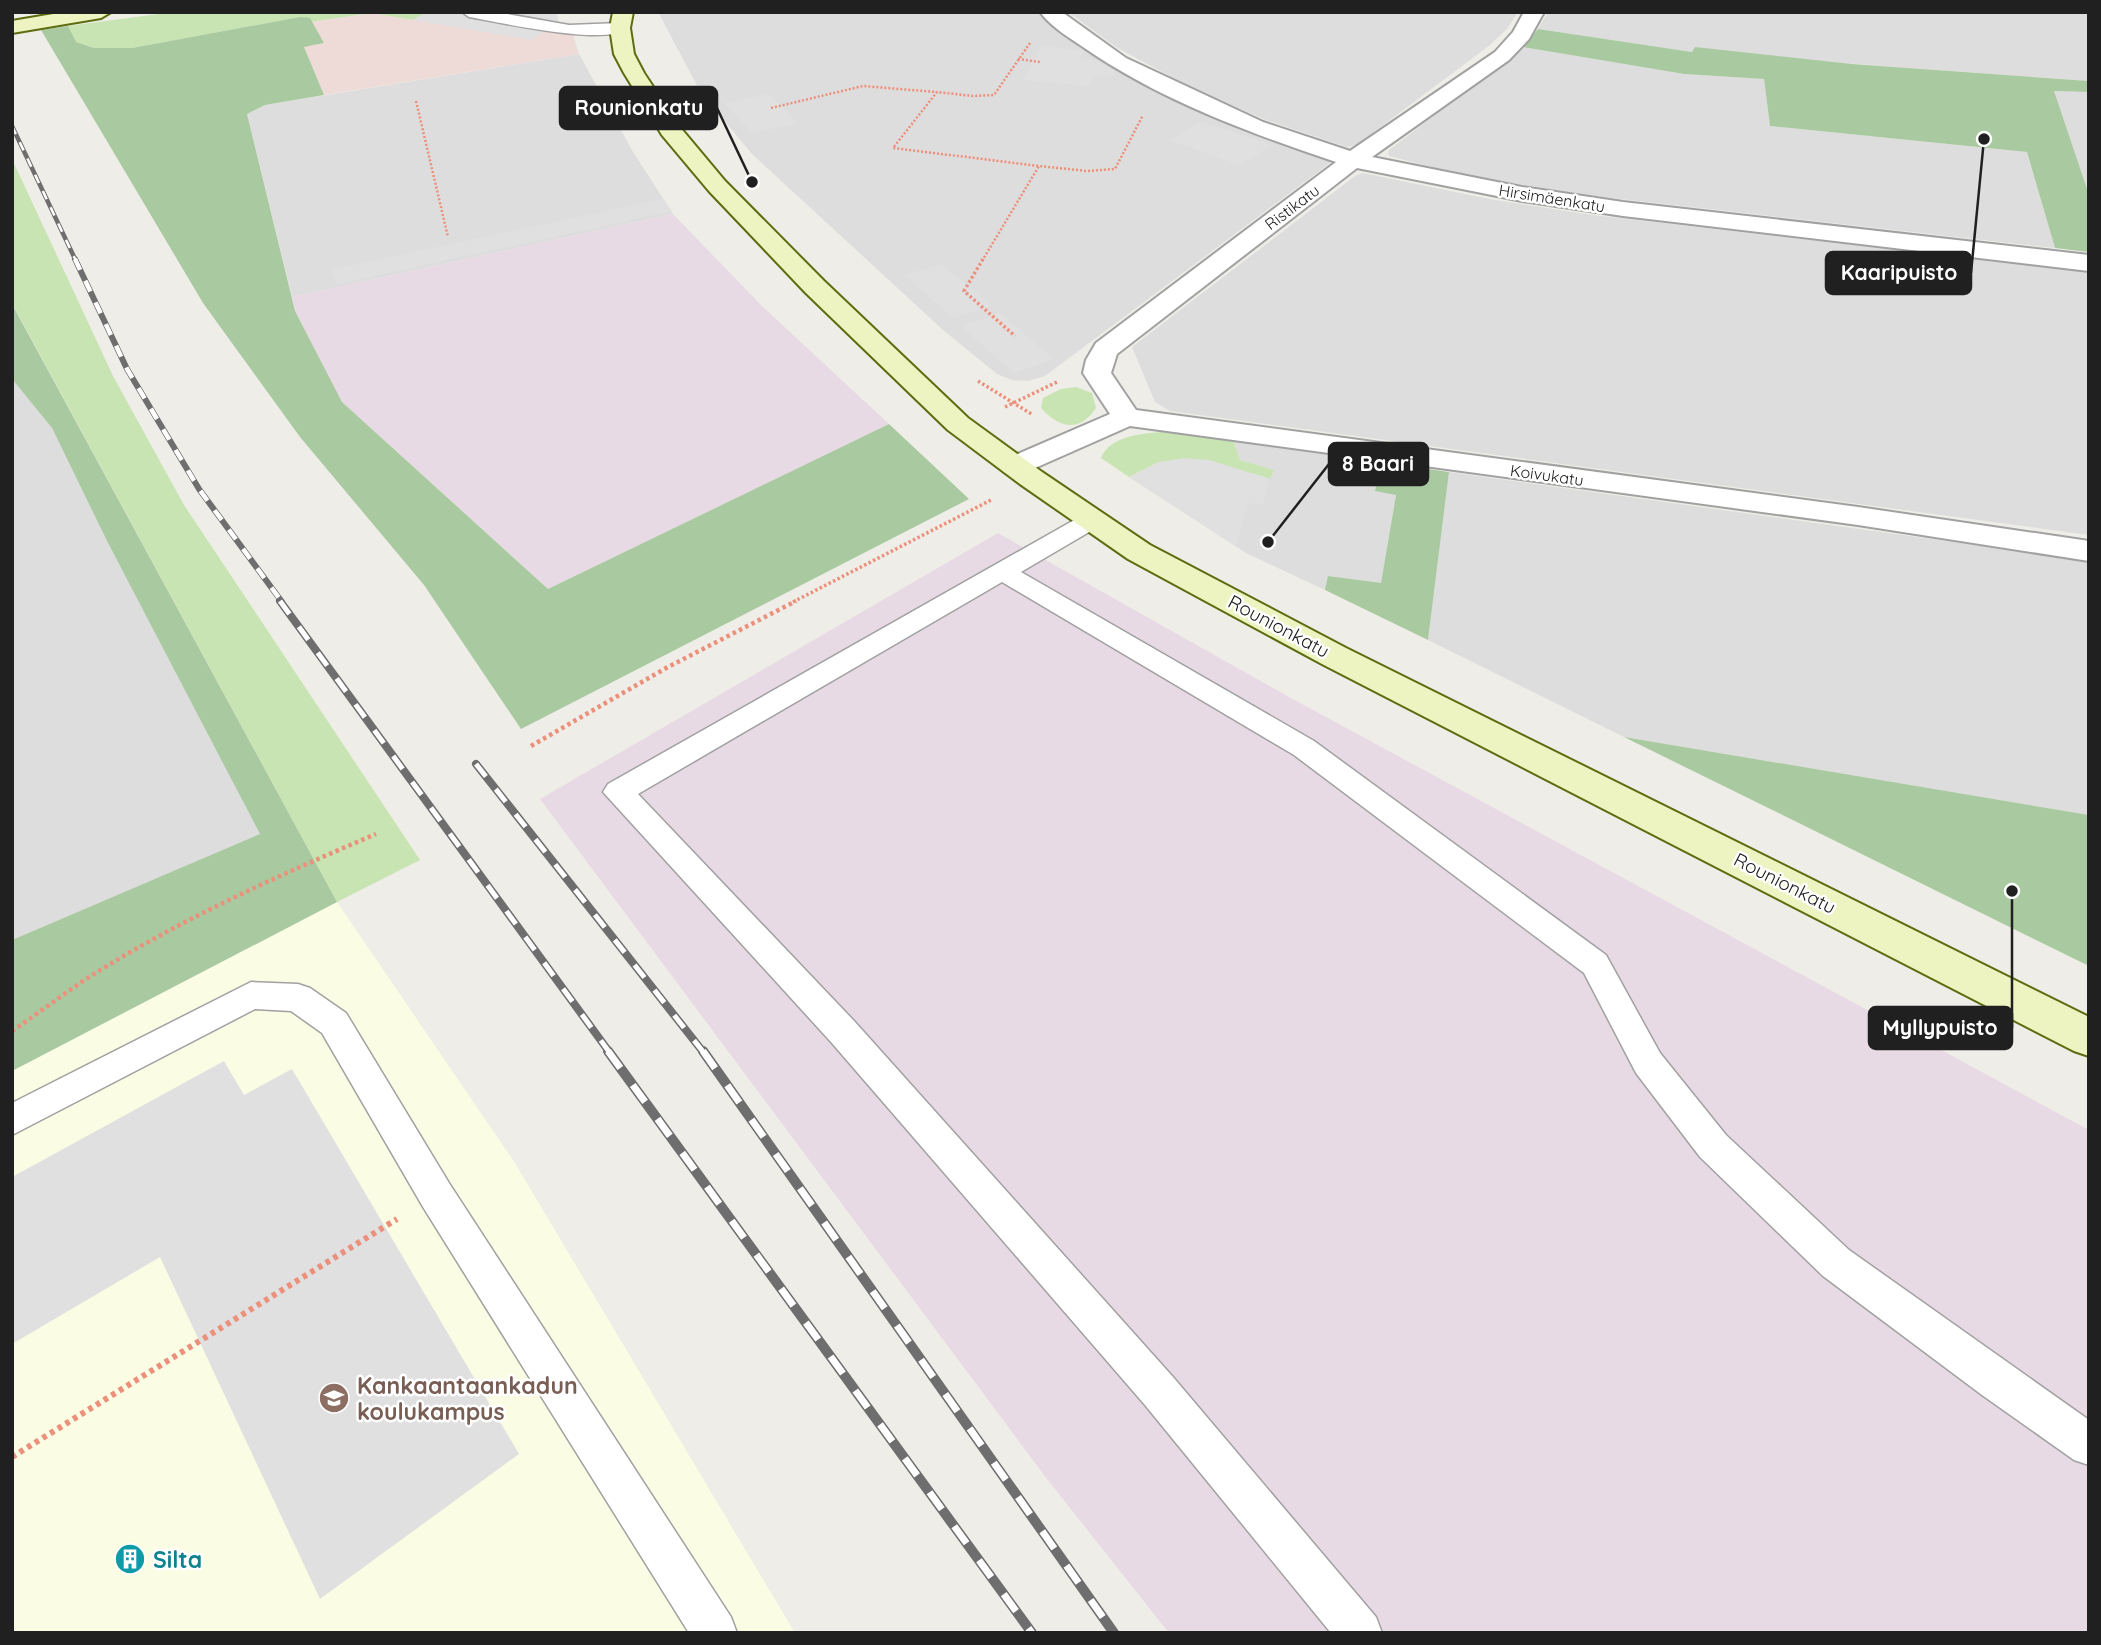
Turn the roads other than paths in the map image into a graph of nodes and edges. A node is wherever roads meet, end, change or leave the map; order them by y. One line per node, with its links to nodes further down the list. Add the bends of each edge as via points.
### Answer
1 (53, 12): 6 (main road)
2 (101, 12): 8 (main road)
3 (469, 12): 5 (lane, via 569,30)
4 (1534, 12): 9 (street, Ristikatu, via 1522,35 1502,56)
5 (613, 17): 12 (main road, Rounionkatu, via 624,54 646,94 717,186 958,424)
6 (12, 19)
7 (1057, 19): 9 (street, Hirsimäenkatu, via 1159,83 1255,127)
8 (12, 27)
9 (1353, 160): 10 (street, Hirsimäenkatu, via 1623,209); 11 (street, Ristikatu, via 1106,349 1097,373)
10 (2089, 263)
11 (1127, 417): 12 (street, via 1067,444); 14 (street, Koivukatu)
12 (1023, 472): 13 (main road, Rounionkatu)
13 (1092, 520): 15 (lane); 16 (main road, Rounionkatu, via 1139,552 1334,656)
14 (2089, 551)
15 (1003, 572): 18 (lane, via 1304,748 1595,964 1648,1063 1713,1146 1836,1263); 20 (lane, via 618,792 843,1032 1159,1391)
16 (2089, 1038)
17 (12, 1119): 19 (lane, via 251,995 298,998 334,1023 436,1195)
18 (2089, 1445)
19 (715, 1633)
20 (1360, 1633)

